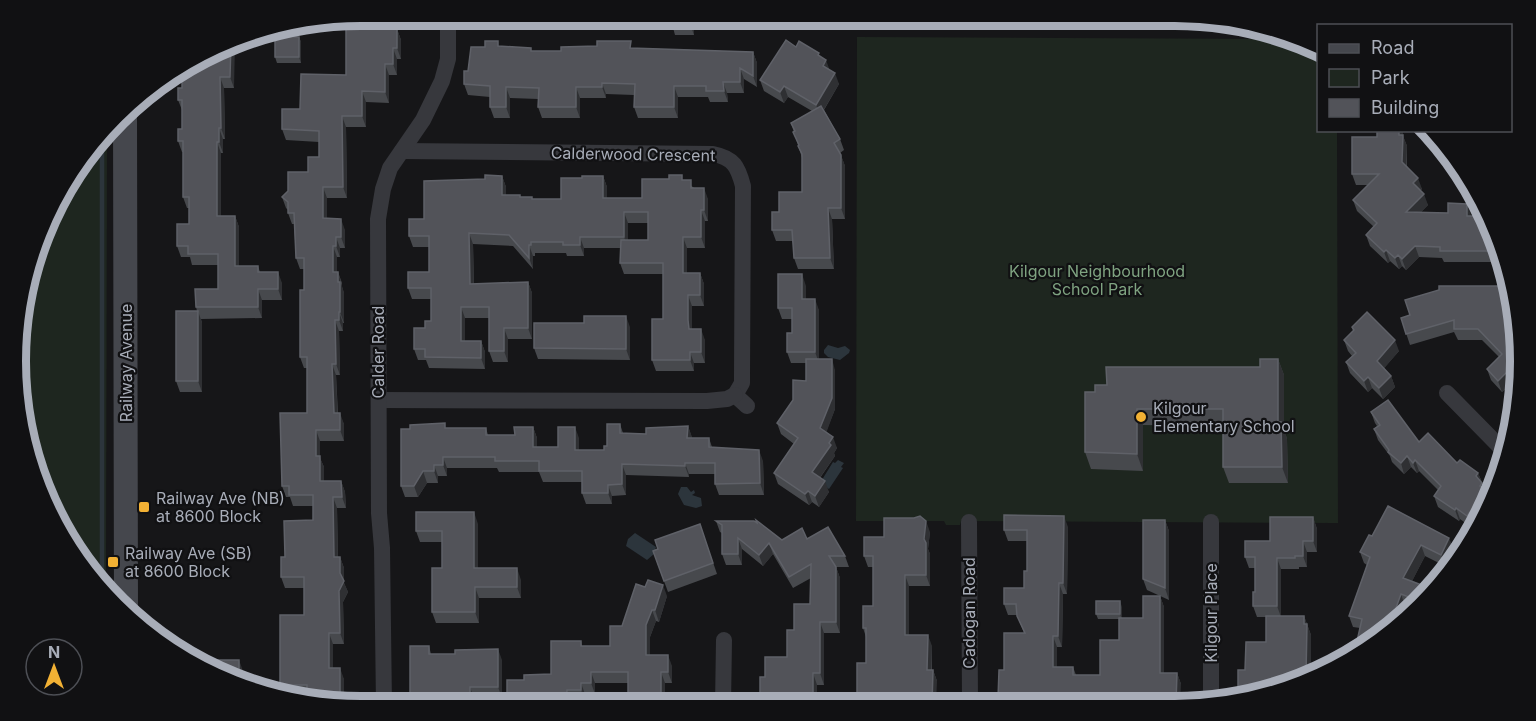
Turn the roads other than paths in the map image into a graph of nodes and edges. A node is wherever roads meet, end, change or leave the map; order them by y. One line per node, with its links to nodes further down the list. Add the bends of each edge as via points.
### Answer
1 (448, 26): 3 (street, Calder Road, via 445,74 423,120)
2 (125, 123): 9 (main road, Railway Avenue)
3 (402, 151): 5 (street, Calder Road, via 387,174 379,212); 5 (street, Calderwood Crescent, via 725,156 735,166 743,186 741,400)
4 (1447, 393): 6 (street)
5 (379, 400): 12 (street, Calder Road)
6 (1499, 446)
7 (969, 522): 14 (street, Cadogan Road)
8 (1211, 522): 11 (street, Kilgour Place)
9 (126, 599)
10 (724, 640): 13 (street)
11 (1211, 694)
12 (384, 696)
13 (723, 696)
14 (970, 696)

